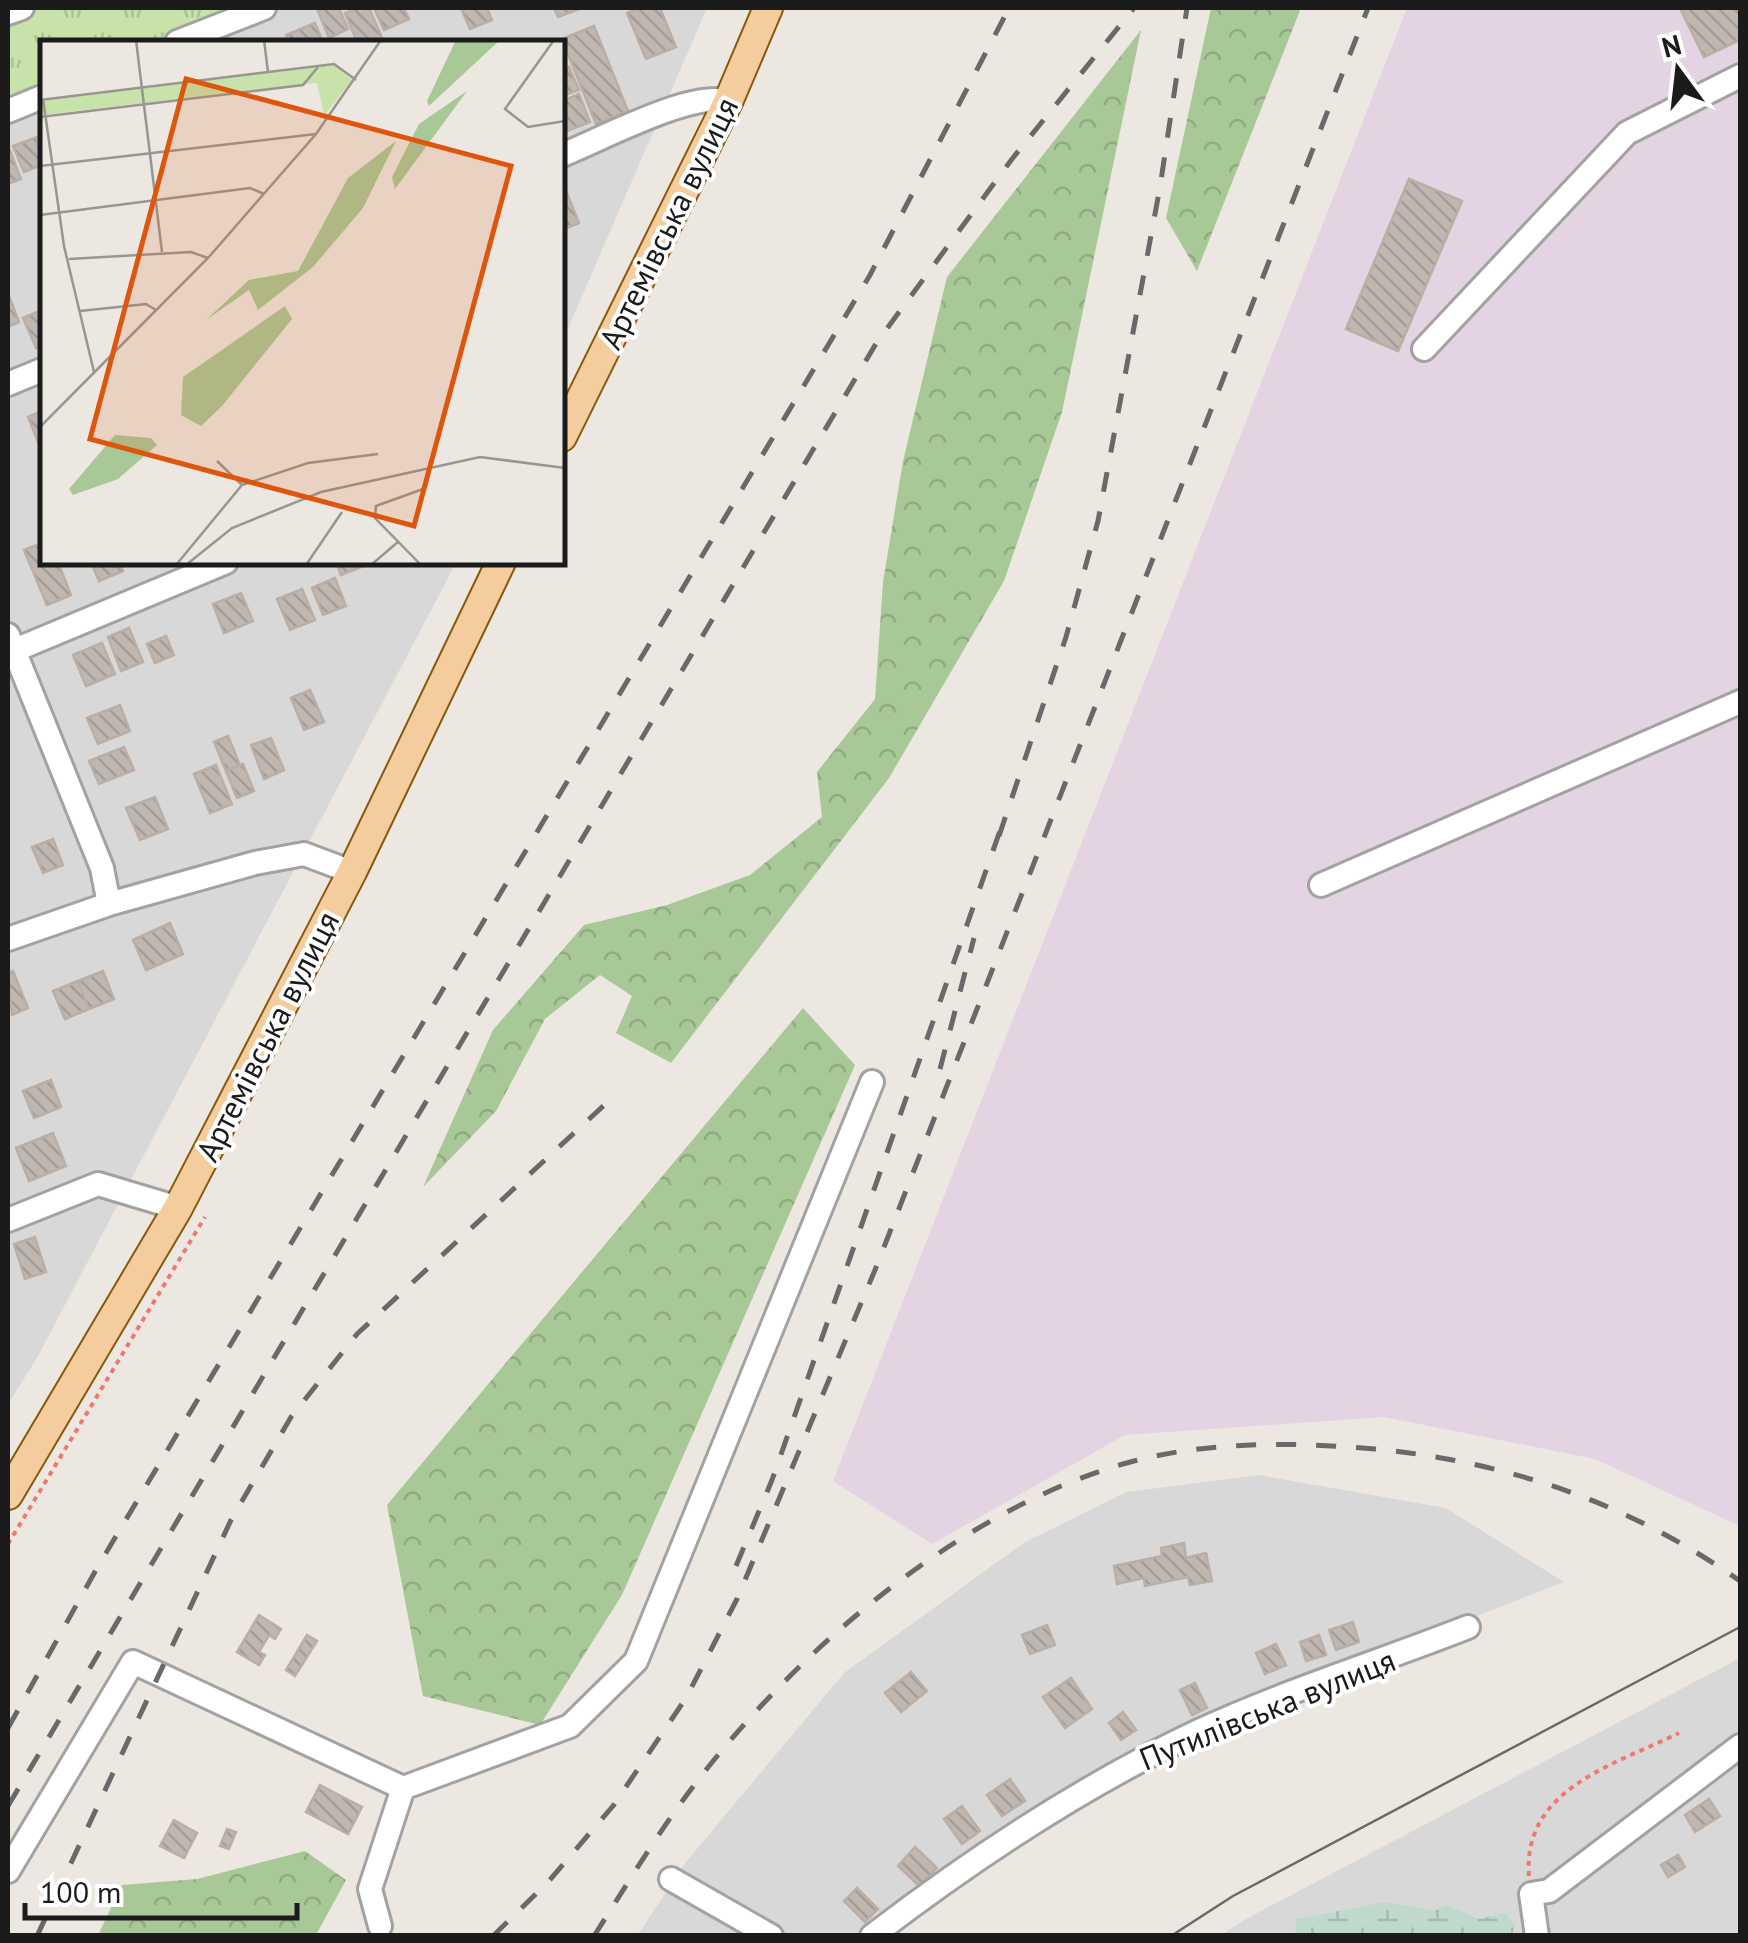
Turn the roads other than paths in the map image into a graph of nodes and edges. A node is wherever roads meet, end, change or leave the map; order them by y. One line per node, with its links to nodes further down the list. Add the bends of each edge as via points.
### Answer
1 (22, 8): 4 (street)
2 (264, 8): 5 (street)
3 (768, 8): 8 (main road, Артемівська вулиця)
4 (8, 14)
5 (182, 40)
6 (1740, 76): 11 (street, via 1626,133)
7 (40, 98): 9 (street)
8 (728, 102): 10 (street, via 693,102); 14 (main road, Артемівська вулиця)
9 (8, 111)
10 (565, 155)
11 (1424, 348)
12 (40, 371): 13 (street)
13 (8, 384)
14 (565, 430)
15 (218, 565): 17 (street)
16 (500, 565): 19 (main road, Артемівська вулиця)
17 (10, 646): 21 (street, via 102,868)
18 (1740, 702): 20 (street)
19 (352, 872): 21 (street, via 304,854); 24 (main road, Артемівська вулиця)
20 (1321, 884)
21 (109, 904): 22 (street)
22 (8, 939)
23 (872, 1082): 29 (street, via 636,1661 570,1726)
24 (192, 1212): 25 (street, via 98,1184); 26 (main road, Артемівська вулиця)
25 (8, 1220)
26 (8, 1495)
27 (1468, 1627): 34 (street, Путилівська вулиця, via 1203,1729 1127,1766 1055,1807)
28 (1740, 1746): 35 (street, via 1549,1891 1531,1894)
29 (404, 1788): 30 (street, via 132,1662); 32 (street, via 370,1890)
30 (8, 1871)
31 (671, 1879): 33 (street)
32 (380, 1926)
33 (772, 1936)
34 (872, 1936)
35 (1536, 1936)

